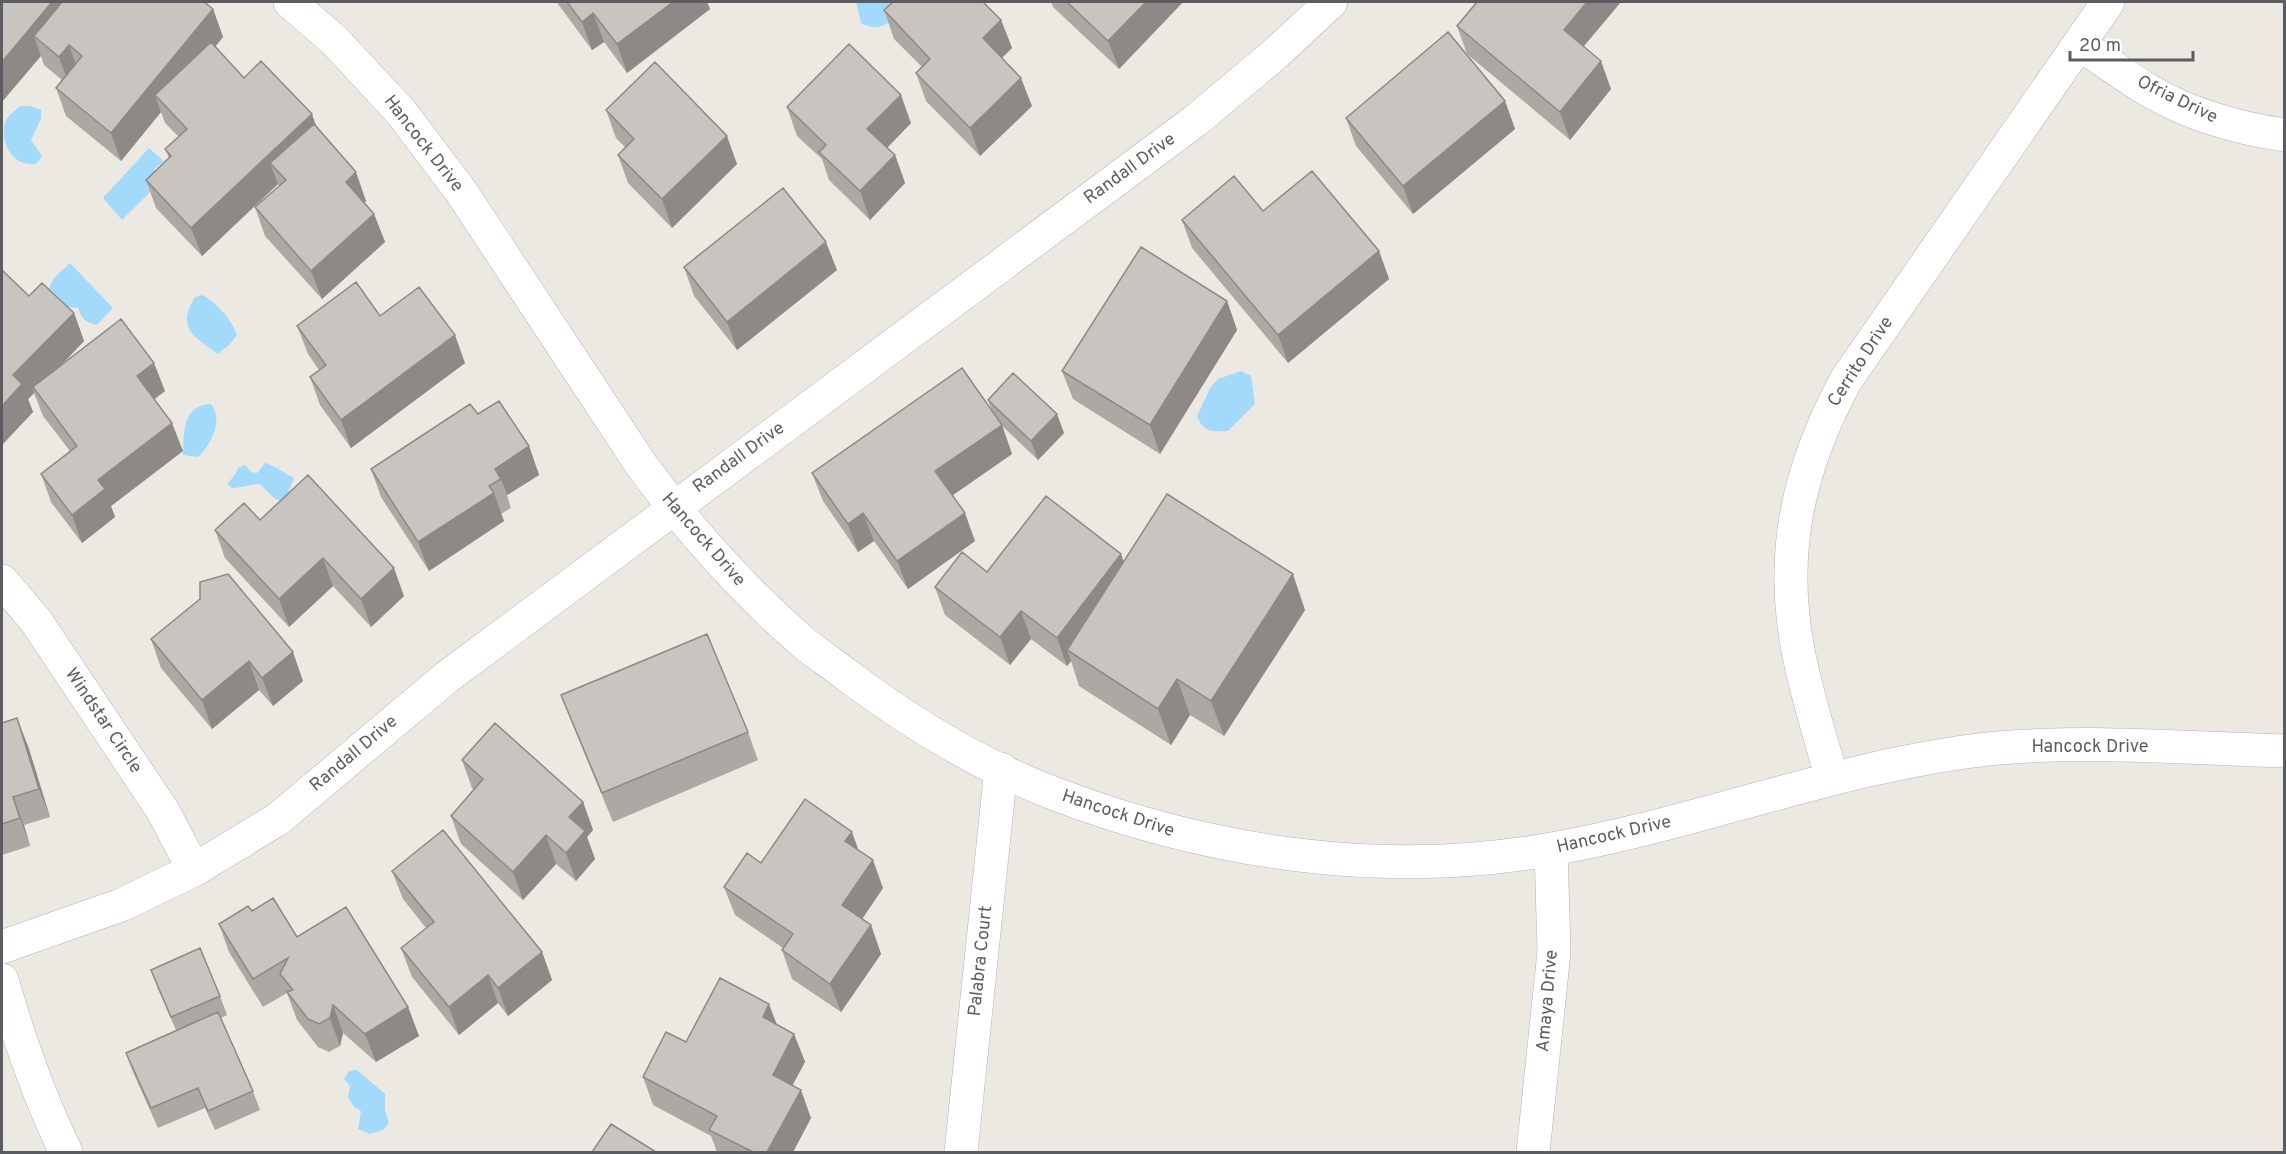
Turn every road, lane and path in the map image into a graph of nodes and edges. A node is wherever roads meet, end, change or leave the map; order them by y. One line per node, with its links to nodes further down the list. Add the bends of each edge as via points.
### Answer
1 (290, 2): 6 (street, Hancock Drive, via 334,40 401,112 453,181)
2 (1331, 2): 6 (street, Randall Drive, via 1195,121)
3 (2108, 2): 4 (street, Cerrito Drive)
4 (2079, 44): 5 (street, Ofria Drive, via 2150,91 2186,109 2223,123); 10 (street, Cerrito Drive, via 1846,380 1811,453 1794,531 1792,612 1798,651)
5 (2284, 135)
6 (672, 507): 9 (street, Hancock Drive, via 735,578 807,645 885,703); 12 (street, Randall Drive, via 447,676 278,819)
7 (2, 580): 12 (street, Windstar Circle, via 36,621 163,811)
8 (2284, 752): 10 (street, Hancock Drive, via 2096,745 1998,748 1901,762)
9 (1001, 769): 11 (street, Hancock Drive, via 1057,795 1182,834 1278,852 1342,860 1440,861); 16 (street, Palabra Court)
10 (1832, 778): 11 (street, Hancock Drive, via 1652,828)
11 (1551, 849): 17 (street, Amaya Drive, via 1554,952)
12 (194, 870): 13 (street, Randall Drive, via 122,905)
13 (2, 947)
14 (2, 980): 15 (street, via 19,1037)
15 (66, 1152)
16 (961, 1152)
17 (1533, 1152)

